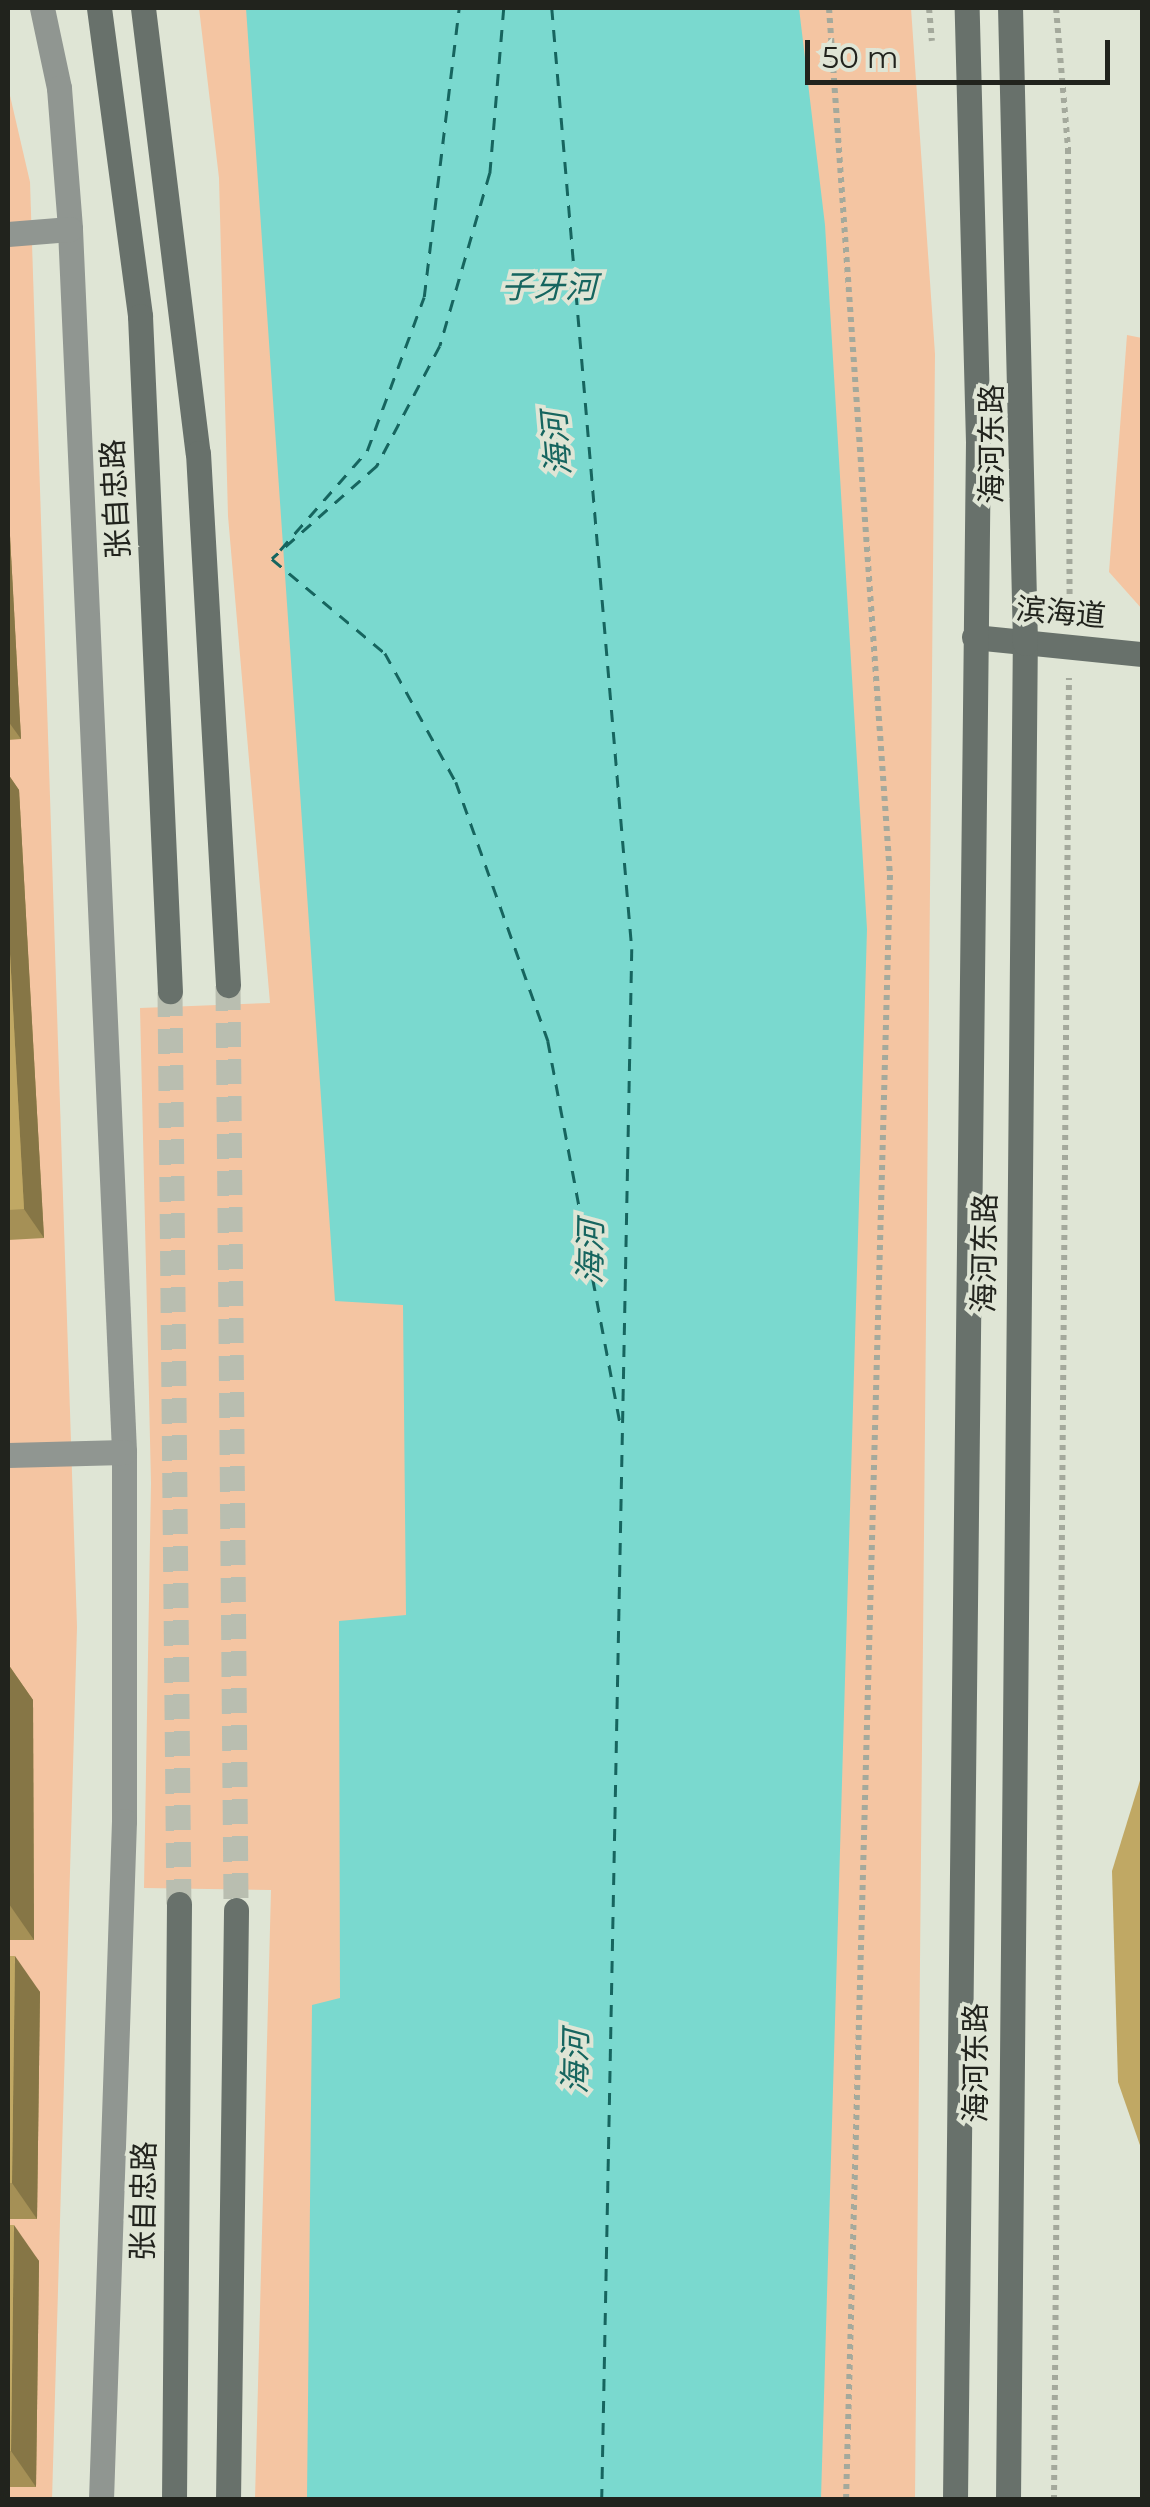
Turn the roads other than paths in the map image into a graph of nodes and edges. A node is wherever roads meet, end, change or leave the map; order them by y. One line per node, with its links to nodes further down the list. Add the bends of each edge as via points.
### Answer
1 (42, 8): 6 (street)
2 (99, 8): 12 (main road, 张自忠路, via 140,316)
3 (143, 8): 11 (main road, via 198,452)
4 (967, 8): 8 (main road, 海河东路)
5 (1010, 8): 9 (main road, 海河东路)
6 (70, 229): 7 (street); 13 (street)
7 (8, 234)
8 (974, 637): 9 (main road, 滨海道); 20 (main road, 海河东路)
9 (1025, 642): 10 (main road, 滨海道); 21 (main road, 海河东路)
10 (1142, 654)
11 (228, 985)
12 (170, 990)
13 (124, 1452): 14 (street); 17 (street, via 124,1821)
14 (8, 1454)
15 (180, 1904): 18 (main road, 张自忠路)
16 (236, 1910): 19 (main road)
17 (101, 2500)
18 (174, 2500)
19 (228, 2500)
20 (955, 2500)
21 (1008, 2500)

